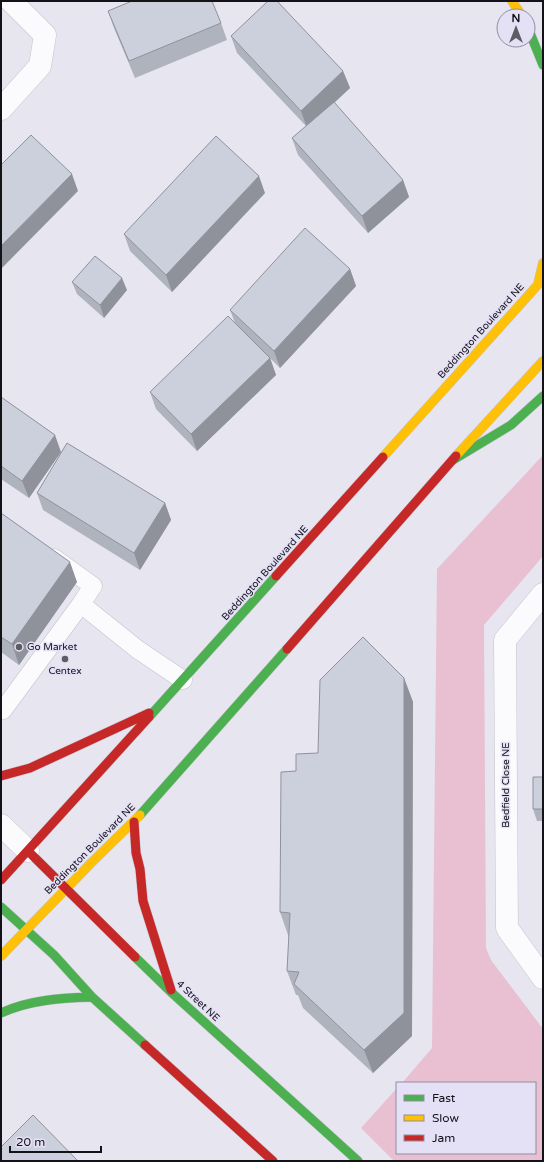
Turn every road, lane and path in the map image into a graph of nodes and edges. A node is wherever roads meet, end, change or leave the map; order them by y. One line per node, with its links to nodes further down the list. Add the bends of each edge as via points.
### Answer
1 (11, 1): 4 (street, via 45,35 40,66)
2 (536, 47): 3 (main road)
3 (543, 64)
4 (1, 109)
5 (543, 263): 6 (main road)
6 (541, 281): 13 (main road, Beddington Boulevard NE)
7 (543, 361): 9 (main road, Beddington Boulevard NE)
8 (543, 396): 9 (main road, via 511,425)
9 (453, 460): 17 (main road, Beddington Boulevard NE)
10 (38, 547): 12 (lane, via 93,586)
11 (543, 594): 25 (street, Bedfield Close NE, via 505,640 507,928)
12 (81, 604): 13 (lane, via 137,649); 15 (lane)
13 (183, 680): 14 (main road, Beddington Boulevard NE)
14 (157, 709): 16 (main road, via 30,768); 19 (main road, Beddington Boulevard NE)
15 (3, 710)
16 (1, 776)
17 (134, 822): 21 (main road, Beddington Boulevard NE); 26 (main road, via 143,901)
18 (1, 825): 19 (street)
19 (28, 850): 20 (main road, Beddington Boulevard NE); 21 (main road, 4 Street NE)
20 (1, 880)
21 (67, 889): 23 (main road, Beddington Boulevard NE); 26 (main road, 4 Street NE)
22 (1, 907): 23 (main road)
23 (26, 929): 24 (main road, Beddington Boulevard NE); 27 (main road)
24 (1, 956)
25 (543, 978)
26 (172, 993): 30 (main road, 4 Street NE)
27 (92, 997): 28 (main road, via 40,1002); 29 (main road)
28 (1, 1013)
29 (273, 1161)
30 (358, 1161)

